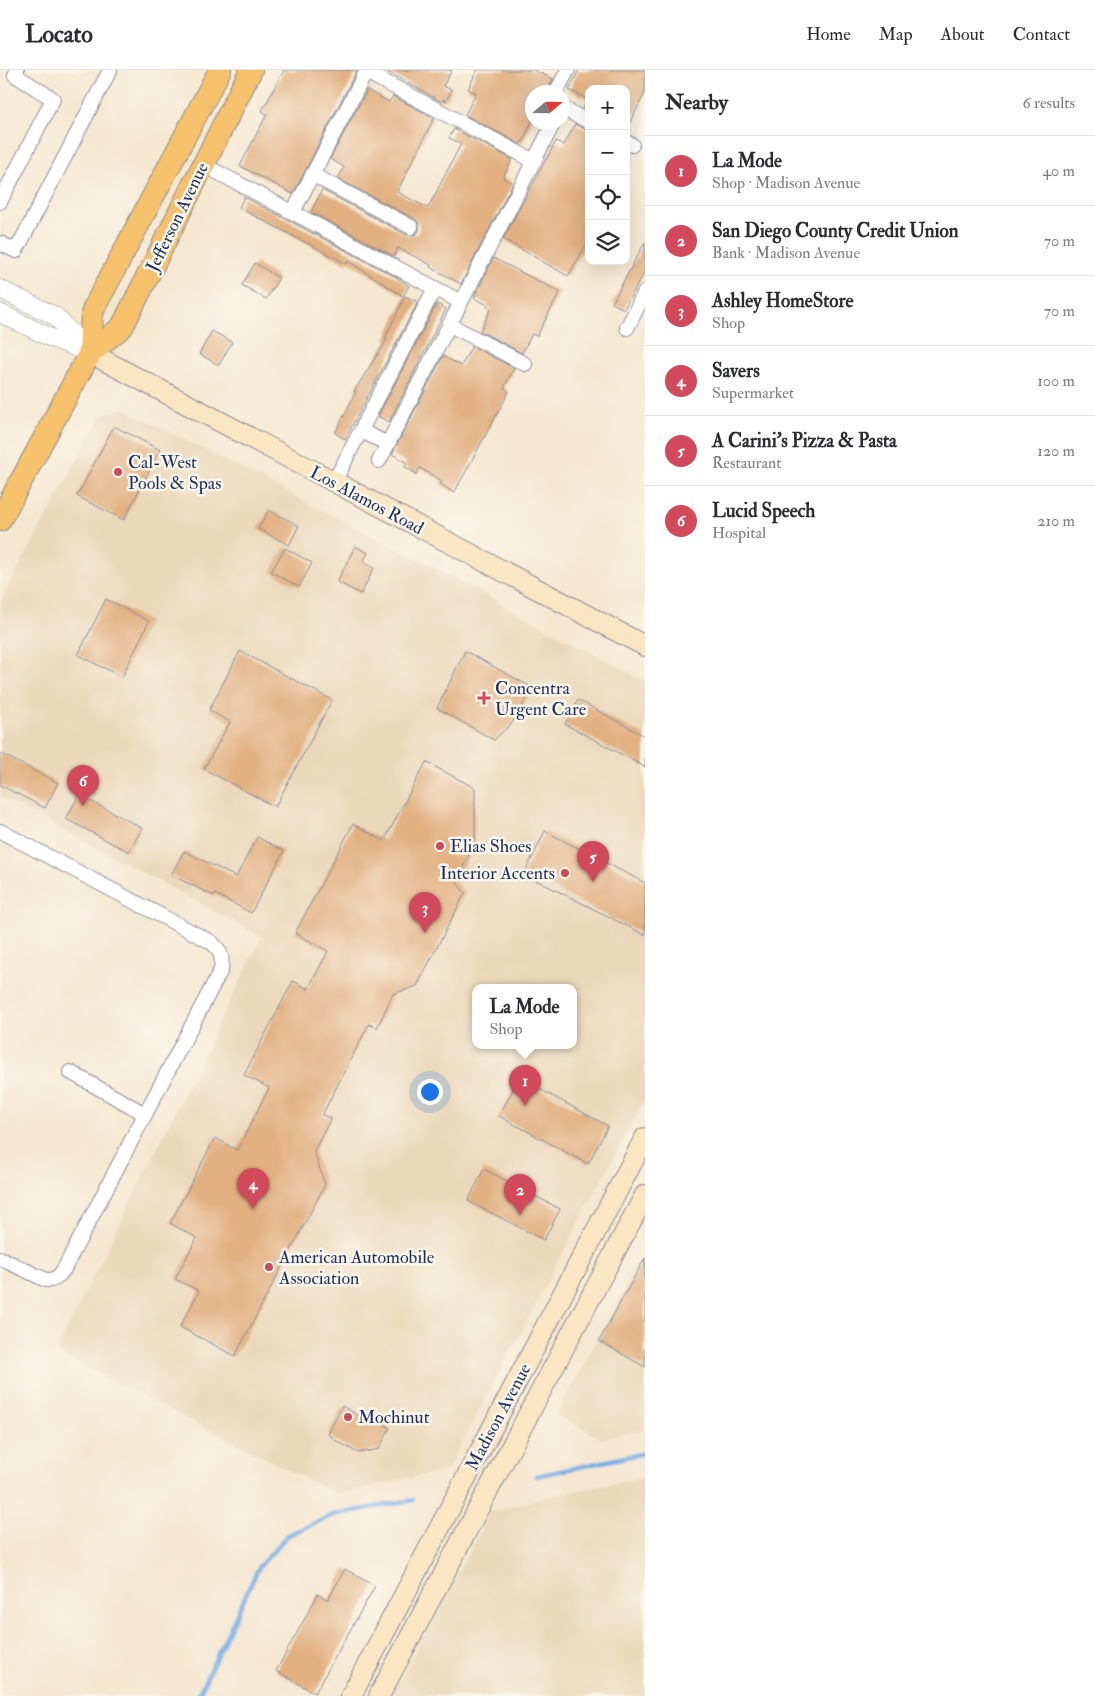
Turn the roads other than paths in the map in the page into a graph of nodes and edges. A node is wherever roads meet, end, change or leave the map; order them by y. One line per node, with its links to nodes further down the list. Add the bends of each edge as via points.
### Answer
1 (18, 70): 14 (street, via 15,75 54,99)
2 (110, 70): 17 (street, via 16,251)
3 (220, 70): 25 (main road, Jefferson Avenue, via 94,308)
4 (250, 70): 12 (main road, Jefferson Avenue)
5 (568, 70): 7 (street)
6 (367, 71): 11 (street); 13 (street)
7 (560, 85)
8 (570, 112): 9 (street)
9 (585, 120)
10 (550, 130): 11 (street)
11 (534, 161): 21 (street)
12 (202, 164): 15 (street); 25 (main road, Jefferson Avenue, via 122,327)
13 (313, 175): 15 (street); 16 (street)
14 (0, 202)
15 (293, 212): 18 (street)
16 (411, 227)
17 (0, 243)
18 (434, 288): 21 (street); 27 (street)
19 (0, 289): 25 (street, via 54,316)
20 (645, 292): 24 (street)
21 (462, 302): 23 (street)
22 (0, 312): 25 (street)
23 (450, 325): 26 (street); 28 (street)
24 (626, 328)
25 (90, 353): 30 (main road, Los Alamos Road); 31 (main road, Jefferson Avenue)
26 (525, 364)
27 (361, 431): 28 (street); 30 (street)
28 (388, 444): 29 (street)
29 (379, 461)
30 (334, 482): 32 (main road, Los Alamos Road)
31 (0, 520)
32 (645, 646)
33 (0, 831): 35 (street, via 218,948 223,961 221,970)
34 (70, 1072): 35 (street)
35 (145, 1114): 38 (street, via 58,1277 46,1280)
36 (645, 1138): 39 (main road, Madison Avenue)
37 (645, 1195): 40 (main road, Madison Avenue)
38 (0, 1258)
39 (351, 1696)
40 (379, 1696)

